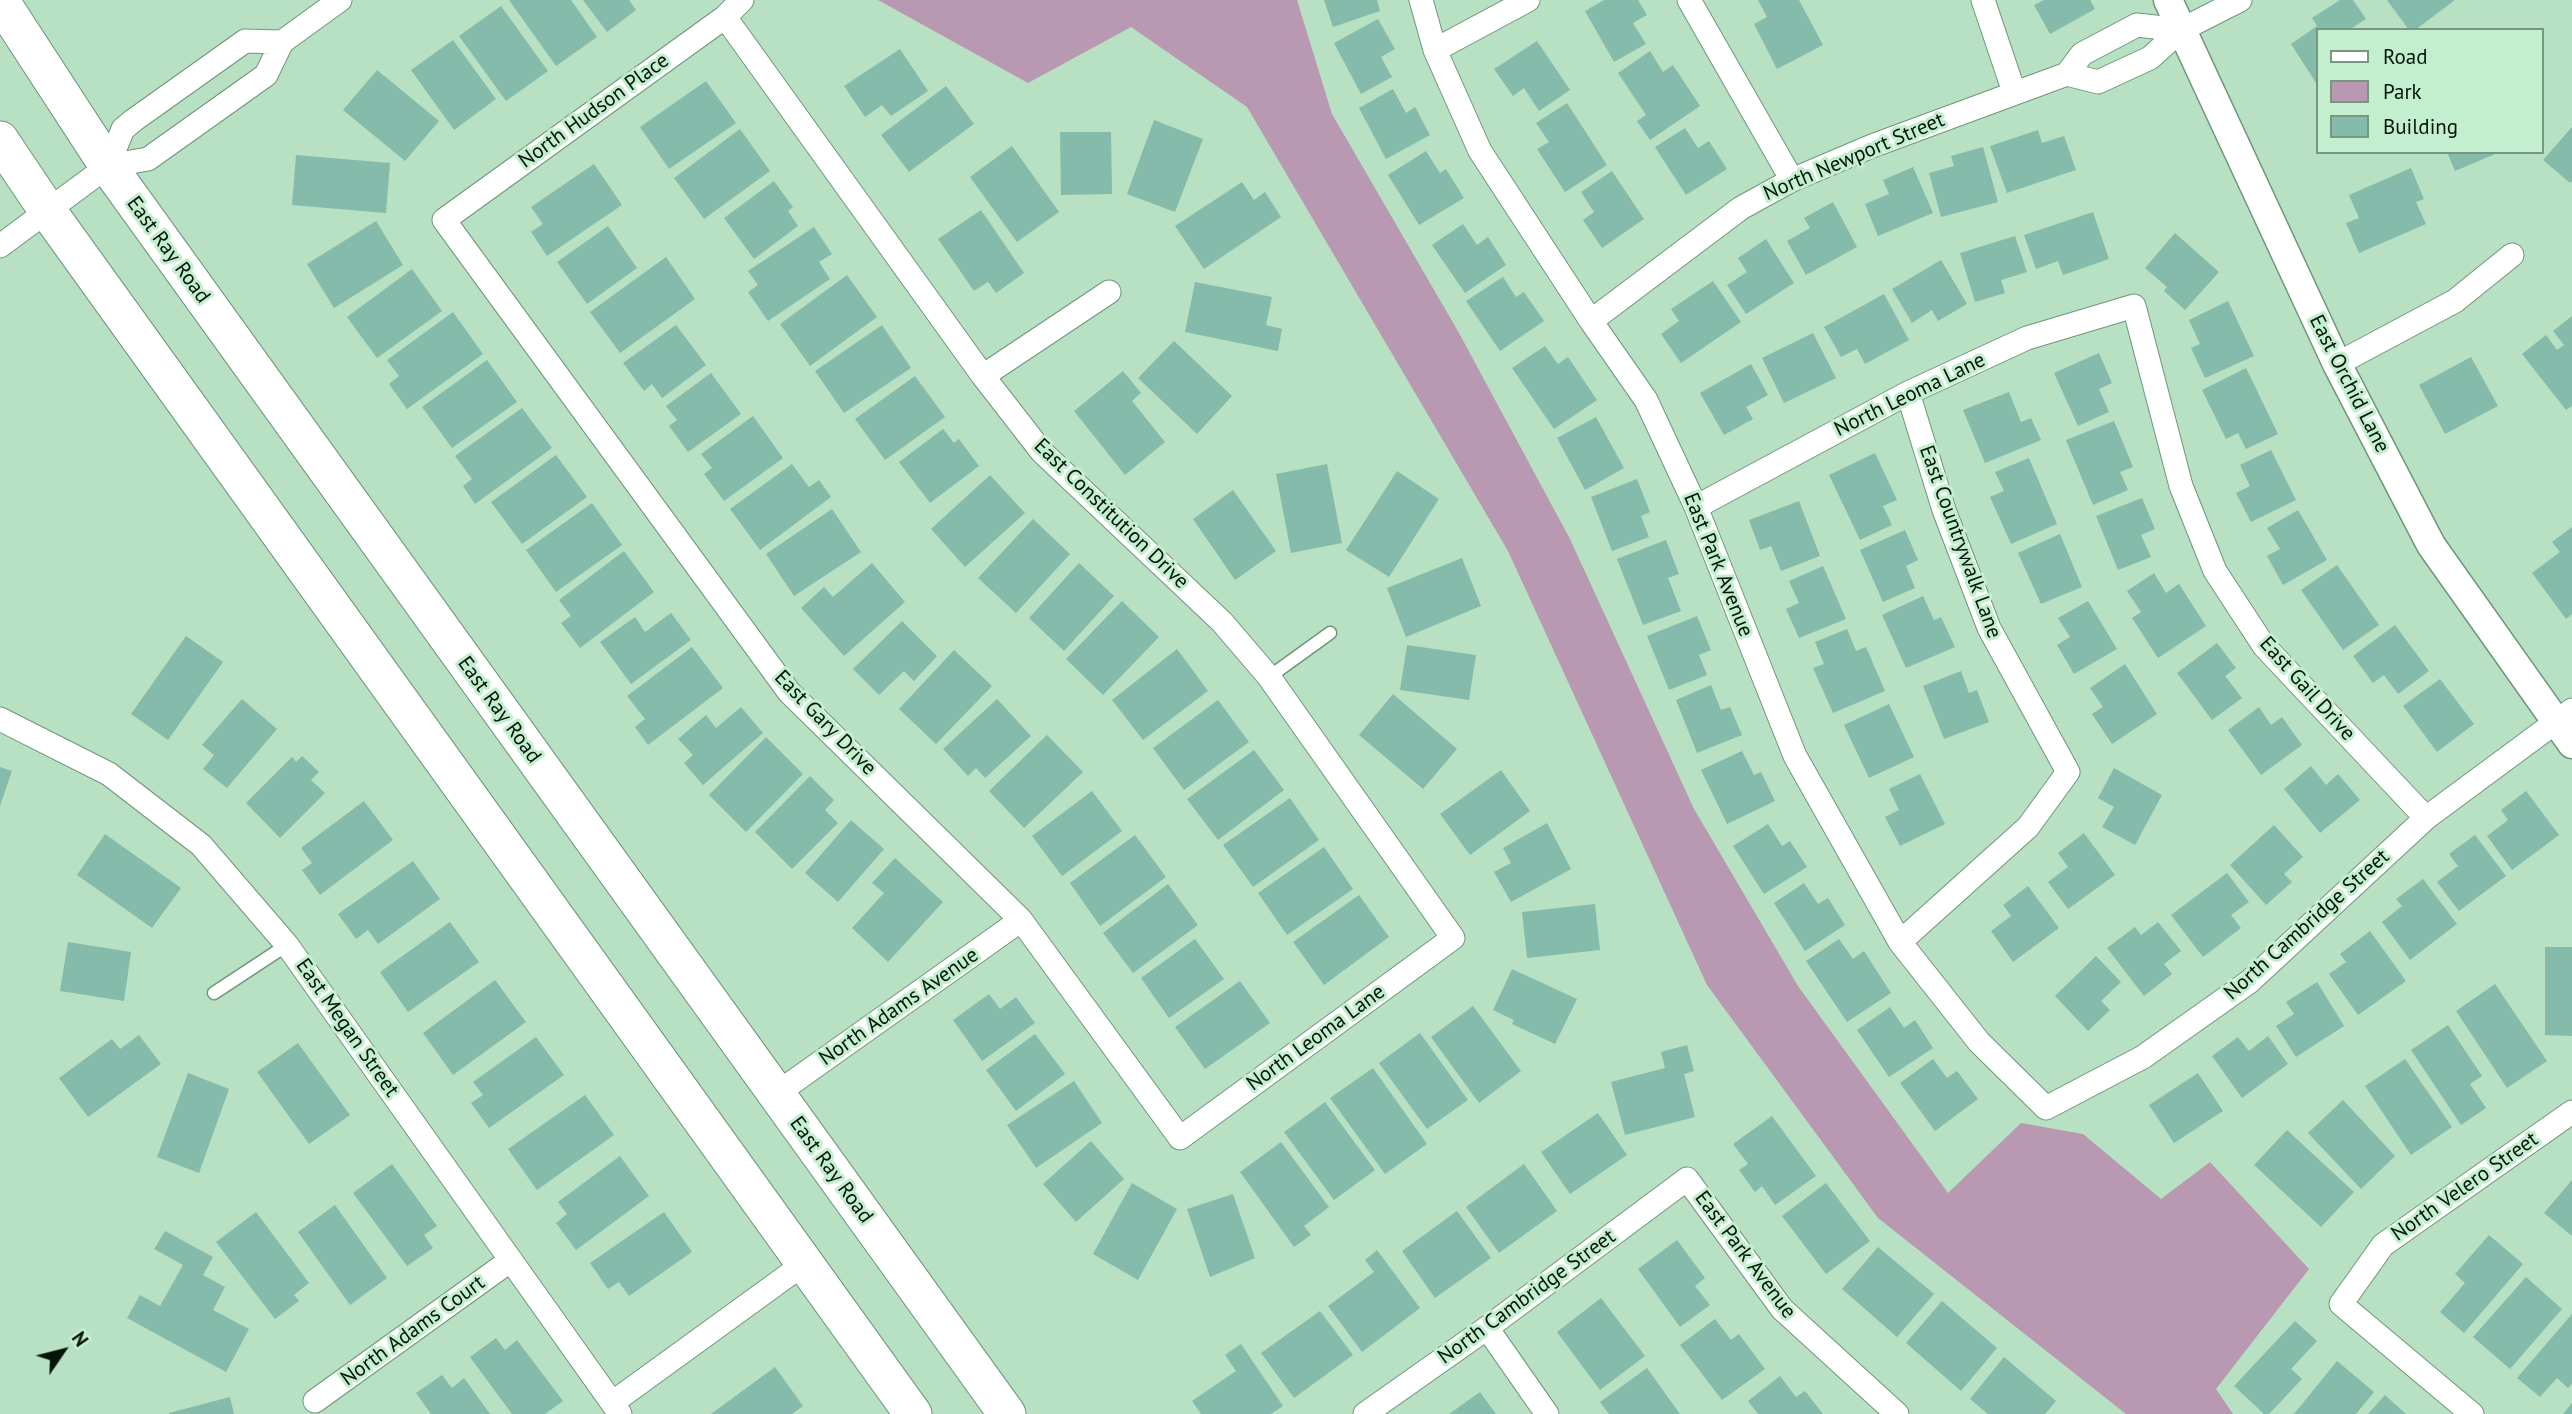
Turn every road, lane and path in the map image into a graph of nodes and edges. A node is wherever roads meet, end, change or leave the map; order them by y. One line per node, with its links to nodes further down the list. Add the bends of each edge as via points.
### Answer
1 (0, 0): 17 (main road, East Ray Road)
2 (340, 0): 12 (street)
3 (742, 0): 10 (street, North Hudson Place)
4 (1421, 0): 13 (street, East Park Avenue)
5 (1528, 0): 13 (street)
6 (1689, 0): 18 (street)
7 (1983, 0): 15 (street)
8 (2168, 0): 11 (street, East Orchid Lane)
9 (2240, 0): 11 (street)
10 (725, 17): 20 (street, North Hudson Place); 27 (street, East Constitution Drive)
11 (2181, 30): 14 (street, via 2150,58 2098,82); 14 (street, North Newport Street, via 2137,25 2082,54); 26 (street, East Orchid Lane)
12 (282, 42): 17 (street, via 266,75 148,159); 17 (street, via 245,41 178,88 123,129)
13 (1435, 50): 25 (street, East Park Avenue, via 1480,152)
14 (2067, 74): 15 (street, North Newport Street)
15 (2014, 92): 18 (street, North Newport Street)
16 (0, 141): 19 (main road)
17 (108, 166): 19 (street); 40 (main road, East Ray Road)
18 (1792, 180): 25 (street, North Newport Street, via 1741,208)
19 (47, 210): 21 (street); 46 (main road)
20 (444, 220): 35 (street, East Gary Drive, via 789,692)
21 (0, 246)
22 (2512, 255): 26 (street, via 2455,301)
23 (1109, 292): 27 (street)
24 (2134, 306): 28 (street, North Leoma Lane, via 2027,338); 34 (street, East Gail Drive, via 2181,486 2215,570 2264,646)
25 (1591, 321): 29 (street, East Park Avenue, via 1646,400)
26 (2337, 364): 33 (street, East Orchid Lane, via 2431,545)
27 (983, 376): 31 (street, East Constitution Drive, via 1042,452 1222,622)
28 (1908, 393): 29 (street, North Leoma Lane); 37 (street, East Countrywalk Lane, via 1944,510 1989,628 2068,772 2028,827)
29 (1696, 507): 37 (street, East Park Avenue, via 1795,756)
30 (1330, 633): 31 (lane)
31 (1269, 677): 36 (street, East Constitution Drive)
32 (0, 719): 38 (street, East Megan Street, via 110,775 201,845)
33 (2566, 725): 34 (street, North Cambridge Street)
34 (2426, 818): 41 (street, North Cambridge Street, via 2249,982 2143,1057)
35 (1021, 920): 40 (street, North Adams Avenue); 43 (street, East Gary Drive)
36 (1453, 938): 43 (street, North Leoma Lane)
37 (1900, 942): 41 (street, East Park Avenue, via 1979,1042)
38 (287, 945): 39 (lane); 45 (street, East Megan Street)
39 (214, 993)
40 (776, 1094): 51 (main road, East Ray Road)
41 (2046, 1108)
42 (2572, 1112): 55 (street, North Velero Street, via 2383,1245 2341,1304)
43 (1180, 1138)
44 (1687, 1179): 47 (street, North Cambridge Street); 54 (street, East Park Avenue, via 1782,1309)
45 (511, 1260): 48 (street, North Adams Court); 49 (street, East Megan Street)
46 (805, 1263): 49 (street); 50 (main road)
47 (1487, 1328): 52 (street, North Cambridge Street); 53 (street)
48 (315, 1401)
49 (616, 1408)
50 (913, 1414)
51 (1007, 1414)
52 (1366, 1414)
53 (1547, 1414)
54 (1897, 1414)
55 (2472, 1414)

